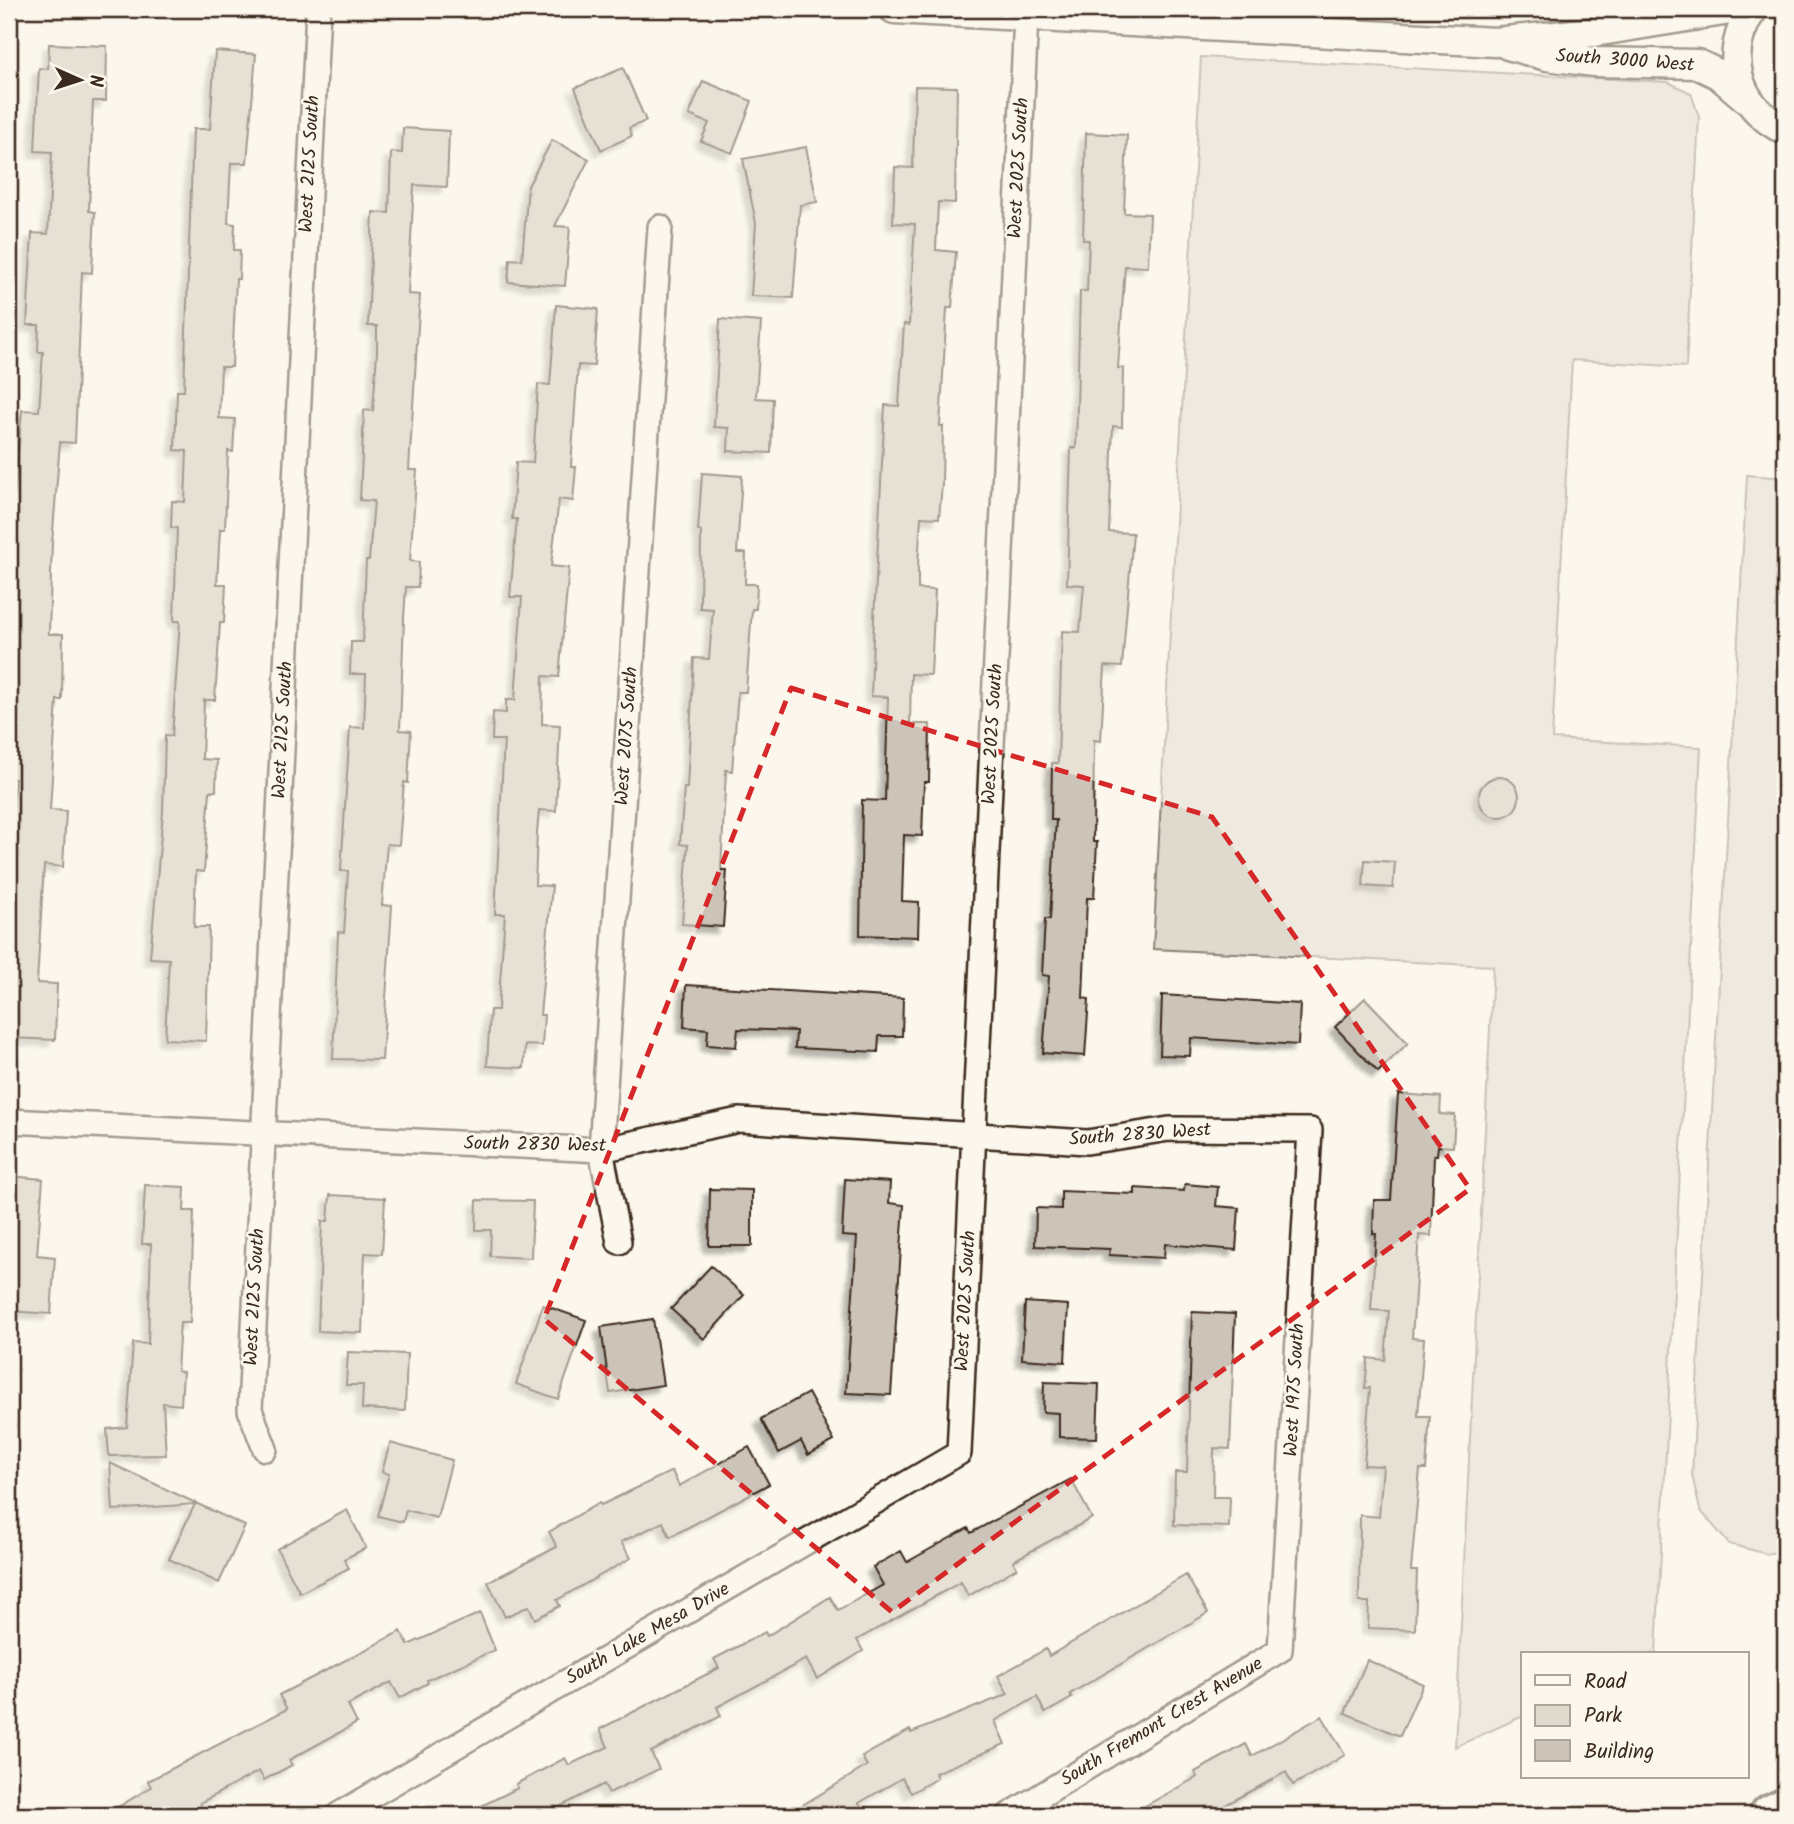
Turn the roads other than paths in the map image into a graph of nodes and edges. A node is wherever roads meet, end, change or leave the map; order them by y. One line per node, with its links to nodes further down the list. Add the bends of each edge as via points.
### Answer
1 (318, 9): 12 (street, West 2125 South)
2 (894, 9): 5 (street, South 3000 West)
3 (1736, 9): 6 (street, South 3000 West, via 1617,29)
4 (1753, 9): 7 (street, via 1742,25 1735,50 1736,75)
5 (1026, 16): 6 (street, South 3000 West); 13 (street, West 2025 South)
6 (1496, 42): 7 (street, South 3000 West, via 1594,62 1697,64 1718,74)
7 (1746, 98): 8 (street, South 3000 West, via 1762,117)
8 (1785, 130)
9 (660, 227): 14 (street, West 2075 South)
10 (9, 1121): 12 (street, South 2830 West)
11 (1310, 1130): 13 (street, South 2830 West, via 1169,1129 1087,1142); 18 (street, West 1975 South)
12 (263, 1133): 14 (street, South 2830 West); 16 (street, West 2125 South, via 250,1410)
13 (974, 1134): 14 (street, South 2830 West, via 739,1120); 17 (street, West 2025 South)
14 (601, 1150): 15 (street, West 2075 South)
15 (619, 1242)
16 (265, 1449)
17 (959, 1452): 20 (street, South Lake Mesa Drive)
18 (1280, 1650): 21 (street, South Fremont Crest Avenue)
19 (1785, 1808): 22 (highway)
20 (338, 1815)
21 (1009, 1815)
22 (1770, 1815)

